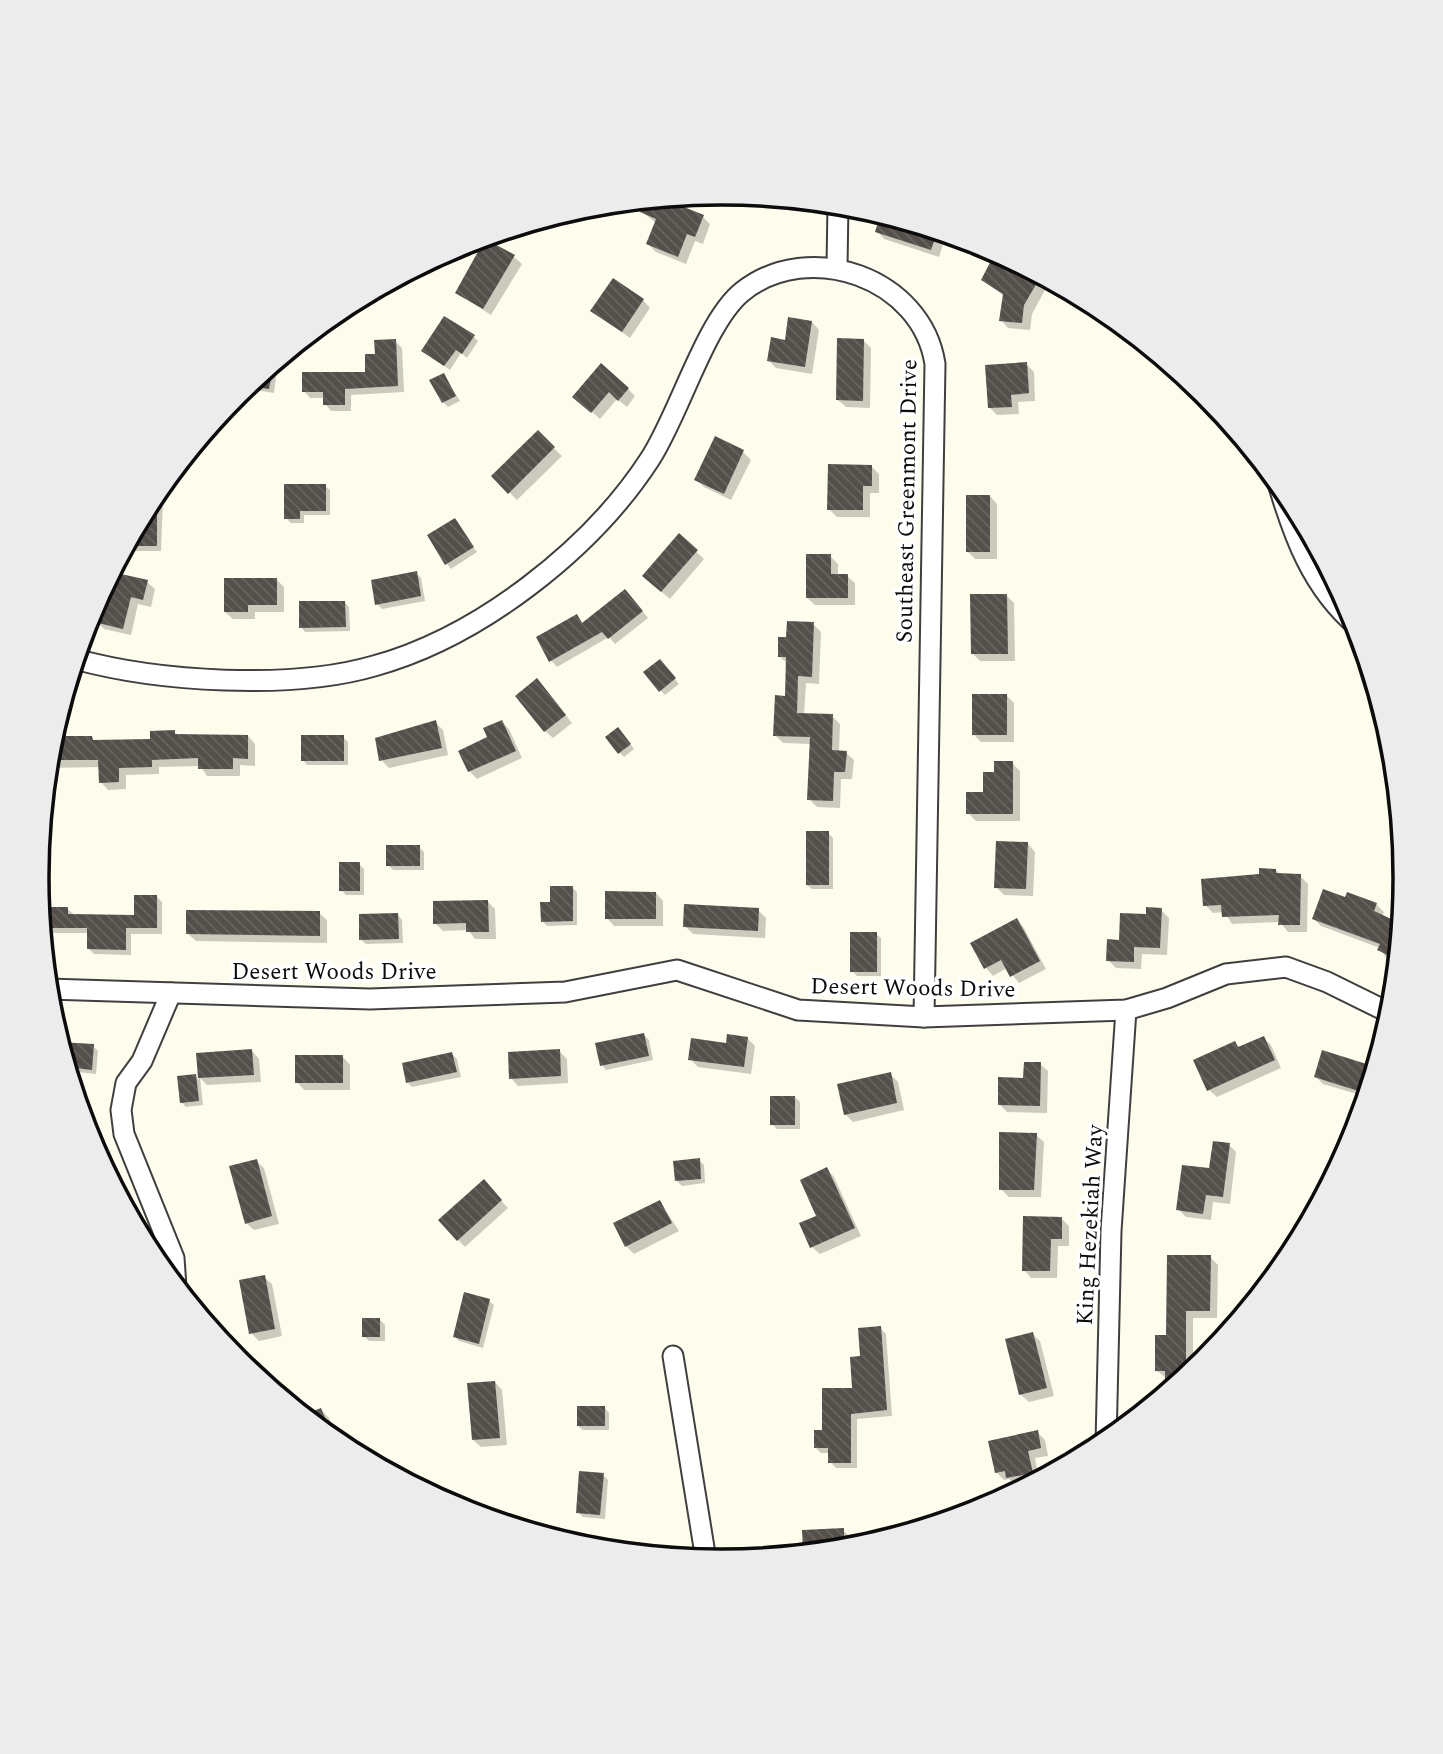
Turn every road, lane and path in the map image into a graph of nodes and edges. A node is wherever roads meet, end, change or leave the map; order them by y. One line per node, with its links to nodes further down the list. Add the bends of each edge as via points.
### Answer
1 (838, 215): 2 (street)
2 (836, 268): 5 (street, Southeast Greenmont Drive, via 779,272 740,293 716,325 669,428 615,506 552,566 450,636 373,667 320,676 172,676); 10 (street, Southeast Greenmont Drive, via 873,281 907,306 929,338 934,364)
3 (1291, 519): 4 (street, via 1308,568)
4 (1337, 606)
5 (85, 661)
6 (59, 989): 7 (street, Desert Woods Drive)
7 (171, 993): 10 (street, Desert Woods Drive, via 370,999 565,992 677,970 798,1010); 11 (street, via 142,1061 126,1083 121,1110 124,1134)
8 (1381, 1009): 9 (street, Desert Woods Drive, via 1286,967 1226,974)
9 (1126, 1010): 10 (street, Desert Woods Drive); 13 (street, King Hezekiah Way, via 1111,1231)
10 (925, 1017)
11 (175, 1268)
12 (673, 1356): 14 (street)
13 (1106, 1428)
14 (704, 1549)

